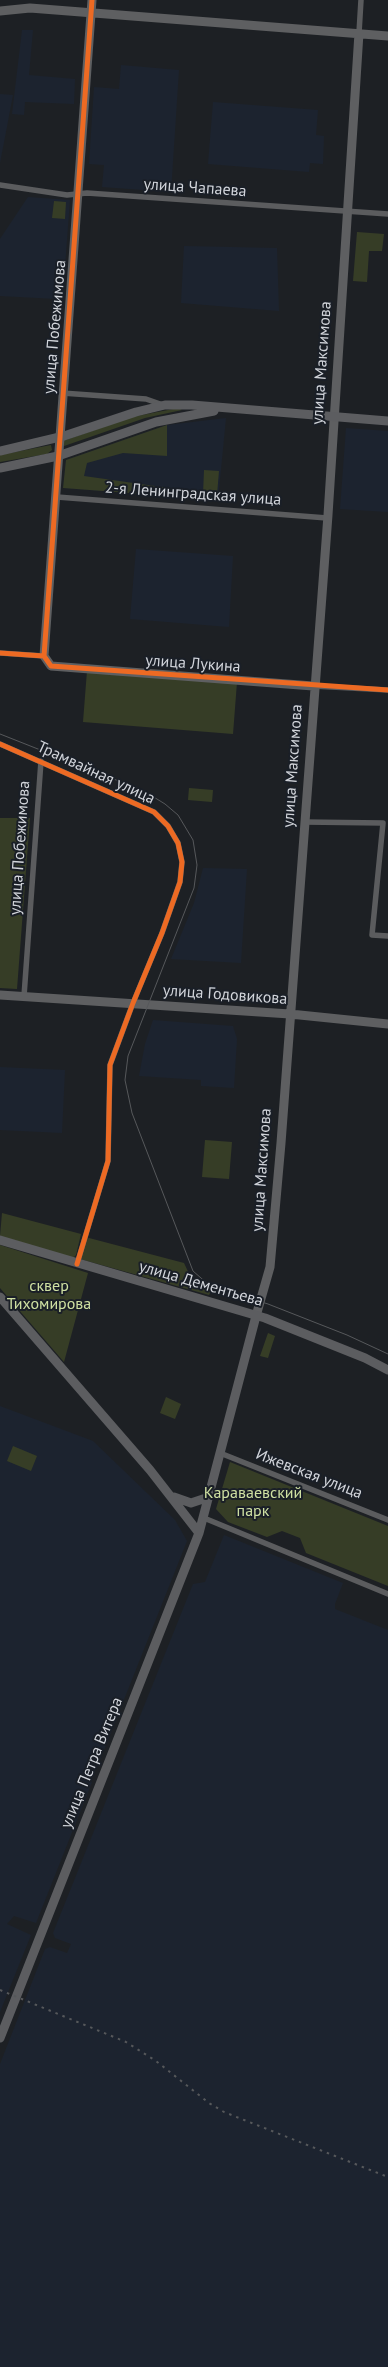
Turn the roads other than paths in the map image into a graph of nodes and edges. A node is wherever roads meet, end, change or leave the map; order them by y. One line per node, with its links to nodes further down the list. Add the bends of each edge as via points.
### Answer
1 (92, 0): 4 (main road, улица Побежимова)
2 (362, 0): 5 (street, улица Максимова)
3 (0, 11): 4 (main road, via 30,8)
4 (91, 13): 5 (main road); 8 (main road, улица Побежимова)
5 (359, 33): 6 (main road); 9 (main road, улица Максимова)
6 (388, 36)
7 (0, 185): 8 (street, улица Чапаева, via 67,195)
8 (79, 193): 9 (street, улица Чапаева); 11 (main road, улица Побежимова)
9 (348, 210): 10 (street, улица Чапаева); 14 (main road, улица Максимова)
10 (388, 214)
11 (62, 393): 12 (street, via 146,400); 16 (main road, улица Побежимова)
12 (165, 405): 13 (main road); 16 (main road)
13 (230, 410): 14 (main road); 18 (main road, via 156,422)
14 (334, 417): 15 (main road); 21 (main road, улица Максимова)
15 (388, 420)
16 (59, 437): 17 (main road); 18 (main road, улица Побежимова)
17 (0, 451)
18 (58, 456): 19 (main road); 20 (main road, улица Побежимова)
19 (0, 468)
20 (56, 497): 21 (street, 2-я Ленинградская улица); 23 (main road, улица Побежимова)
21 (327, 518): 24 (main road, улица Максимова)
22 (0, 653): 23 (street, улица Лукина)
23 (44, 656): 24 (main road, улица Лукина, via 51,666)
24 (313, 686): 25 (street, улица Лукина); 28 (main road, улица Максимова)
25 (388, 690)
26 (0, 744): 27 (street, Трамвайная улица)
27 (41, 761): 31 (street, улица Побежимова); 32 (street, Трамвайная улица, via 154,812 178,843 182,862 180,882)
28 (304, 822): 29 (street, via 383,823 372,935); 33 (main road, улица Максимова)
29 (388, 936)
30 (0, 995): 31 (main road, улица Годовикова)
31 (24, 996): 32 (main road, улица Годовикова)
32 (133, 1004): 33 (main road, улица Годовикова); 36 (street, Трамвайная улица, via 110,1066 106,1167)
33 (290, 1014): 34 (main road, улица Годовикова); 38 (main road, улица Максимова, via 270,1267)
34 (388, 1024)
35 (0, 1240): 36 (main road, улица Дементьева)
36 (77, 1264): 38 (main road, улица Дементьева)
37 (0, 1297): 41 (main road)
38 (256, 1316): 39 (main road, улица Дементьева); 40 (main road, улица Максимова)
39 (388, 1370)
40 (220, 1453): 42 (main road, улица Максимова); 44 (street, Ижевская улица)
41 (168, 1492): 42 (main road, via 185,1503 200,1502); 45 (main road)
42 (209, 1497): 43 (main road, улица Петра Витера)
43 (204, 1518): 45 (main road, улица Петра Витера); 46 (street)
44 (388, 1520)
45 (199, 1533): 47 (main road, улица Петра Витера)
46 (388, 1594)
47 (0, 2038)

